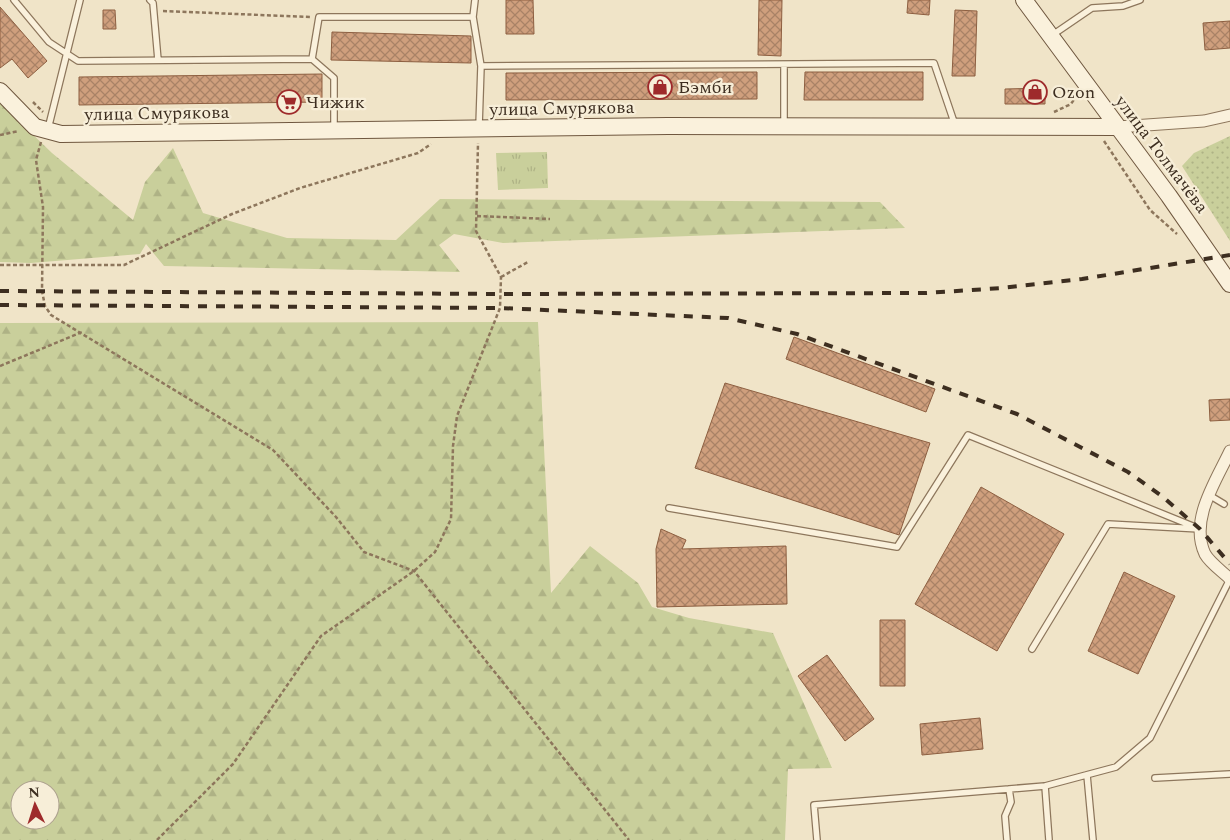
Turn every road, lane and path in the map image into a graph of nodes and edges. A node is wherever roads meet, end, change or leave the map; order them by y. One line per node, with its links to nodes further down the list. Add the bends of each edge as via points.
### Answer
1 (14, 0): 11 (lane, via 49,42)
2 (80, 0): 11 (lane)
3 (150, 0): 7 (lane)
4 (475, 0): 9 (lane)
5 (1024, 0): 10 (street, улица Толмачёва)
6 (1140, 0): 10 (lane, via 1123,6 1092,8)
7 (154, 10): 8 (path); 13 (lane)
8 (319, 17): 9 (lane); 12 (lane)
9 (473, 17): 15 (lane)
10 (1050, 37): 20 (street, улица Толмачёва)
11 (66, 54): 13 (lane, via 78,61); 23 (lane)
12 (312, 59): 13 (lane); 24 (lane, via 334,78)
13 (158, 60)
14 (784, 65): 15 (lane); 18 (lane); 19 (lane, via 934,63)
15 (481, 66): 22 (lane)
16 (0, 90): 23 (street, улица Смурякова, via 35,128)
17 (1230, 115): 20 (street, улица Смурякова, via 1204,121)
18 (784, 126): 19 (street, улица Смурякова); 22 (street, улица Смурякова)
19 (956, 126): 20 (street, улица Смурякова)
20 (1118, 128): 33 (street, улица Толмачёва)
21 (451, 129): 22 (street, улица Смурякова); 24 (street, улица Смурякова); 31 (path, via 418,153 300,188 232,214 124,264)
22 (478, 129): 26 (path)
23 (46, 131): 24 (street, улица Смурякова, via 70,134); 31 (path, via 36,160 43,207)
24 (334, 131)
25 (1100, 136): 28 (path, via 1150,210)
26 (476, 216): 27 (path); 32 (path, via 476,231)
27 (550, 219)
28 (1179, 236)
29 (528, 262): 32 (path)
30 (0, 264): 31 (path)
31 (44, 265): 34 (path, via 42,291 45,306 51,315)
32 (501, 277): 41 (path, via 500,308 457,416 451,519 435,552)
33 (1230, 284)
34 (82, 332): 35 (path); 41 (path, via 273,450 364,552)
35 (0, 366)
36 (1230, 452): 37 (street)
37 (1209, 496): 38 (lane); 40 (street)
38 (1224, 504)
39 (669, 508): 40 (lane, via 897,547 968,435)
40 (1200, 530): 42 (street, via 1206,555); 43 (lane, via 1108,524)
41 (414, 571): 49 (path, via 321,636 233,764); 50 (path)
42 (1230, 579): 45 (lane, via 1150,738 1116,767)
43 (1032, 649)
44 (1230, 774): 46 (lane)
45 (1087, 775): 47 (lane); 54 (lane)
46 (1155, 778)
47 (1045, 786): 48 (lane); 53 (lane)
48 (1009, 789): 51 (lane, via 814,805); 52 (lane, via 1011,802 1005,816)
49 (157, 840)
50 (628, 840)
51 (816, 840)
52 (1007, 840)
53 (1049, 840)
54 (1093, 840)

